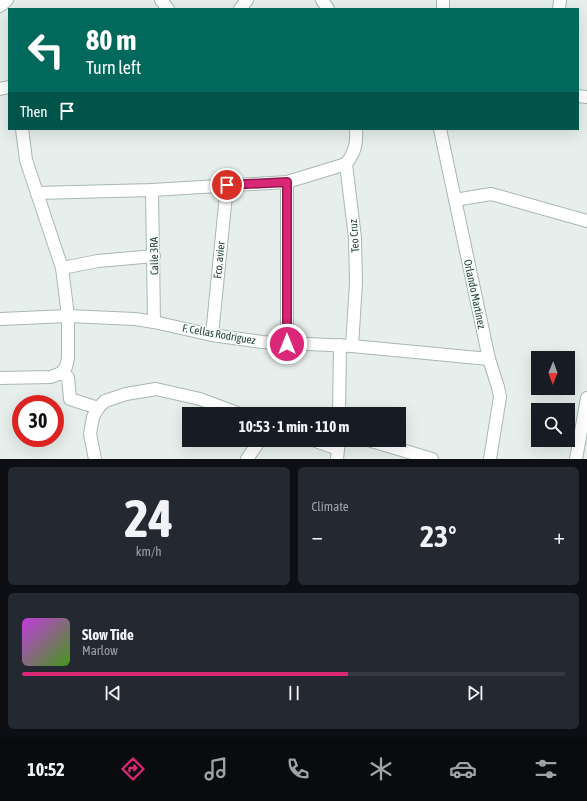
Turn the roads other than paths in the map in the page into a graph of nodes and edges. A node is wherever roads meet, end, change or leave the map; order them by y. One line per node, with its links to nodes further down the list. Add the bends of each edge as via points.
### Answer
1 (7, 0): 4 (street)
2 (161, 0): 5 (street)
3 (247, 0): 6 (street)
4 (0, 6)
5 (167, 8)
6 (241, 8)
7 (22, 130): 14 (street, via 26,160)
8 (356, 130): 10 (street, via 357,145)
9 (440, 130): 15 (street, Orlando Martinez)
10 (346, 164): 11 (street); 25 (street, Teo Cruz, via 355,238 356,283)
11 (287, 182): 12 (street); 23 (street)
12 (227, 185): 13 (street); 22 (street, Fco. avier)
13 (152, 190): 14 (street); 17 (street, Calle 3RA)
14 (36, 193): 18 (street)
15 (455, 200): 16 (street, via 491,194); 26 (street, Orlando Martinez)
16 (587, 221)
17 (154, 256): 18 (street, via 98,261); 21 (street, Calle 3RA)
18 (62, 268): 19 (street)
19 (68, 316): 20 (street, F. Cellas Rodriguez); 21 (street, F. Cellas Rodriguez); 27 (street, via 68,358 66,367)
20 (0, 319)
21 (154, 322): 22 (street, F. Cellas Rodriguez)
22 (212, 335): 23 (street, F. Cellas Rodriguez)
23 (287, 344): 24 (street, F. Cellas Rodriguez)
24 (340, 345): 25 (street, F. Cellas Rodriguez); 31 (street)
25 (352, 346): 26 (street, F. Cellas Rodriguez)
26 (489, 359): 38 (street, Orlando Martinez, via 500,397)
27 (60, 373): 28 (street, via 51,377); 32 (street, via 68,377 70,399)
28 (0, 378)
29 (587, 398): 39 (street)
30 (221, 407): 32 (street, via 200,399 156,389 126,394 105,401)
31 (339, 407)
32 (98, 408): 35 (street, via 93,417 90,434)
33 (255, 447): 36 (street)
34 (392, 447): 37 (street)
35 (95, 459)
36 (247, 459)
37 (432, 459)
38 (490, 459)
39 (576, 459)

